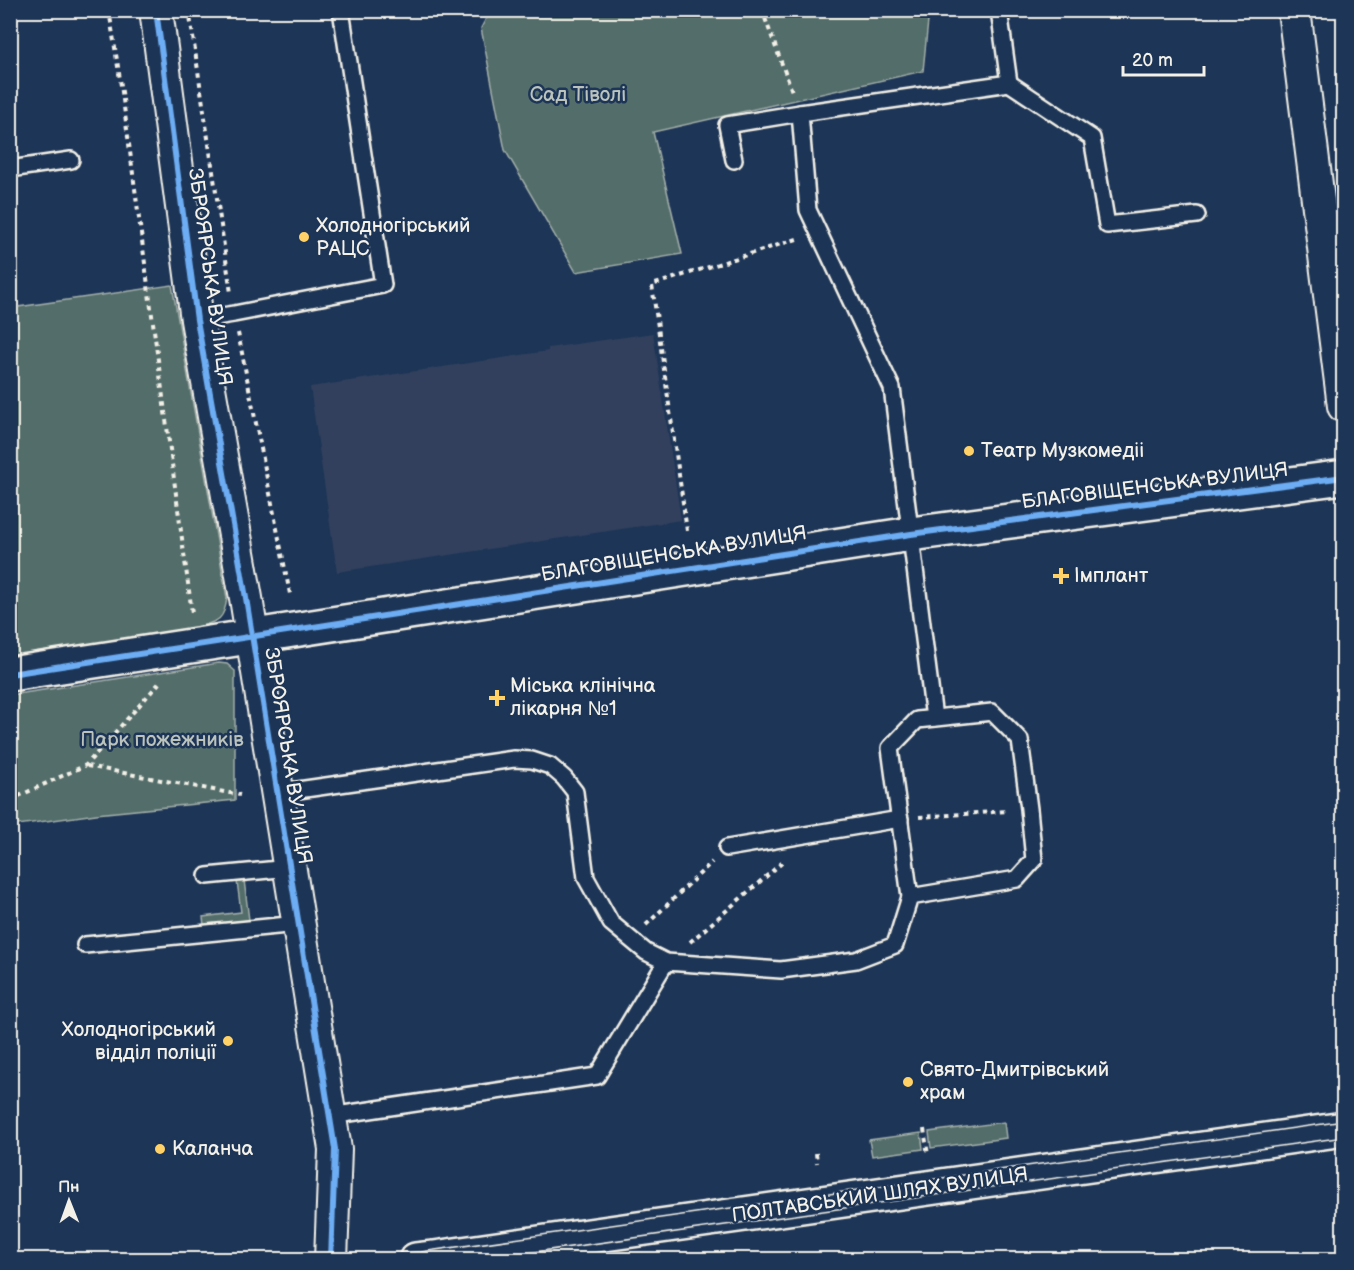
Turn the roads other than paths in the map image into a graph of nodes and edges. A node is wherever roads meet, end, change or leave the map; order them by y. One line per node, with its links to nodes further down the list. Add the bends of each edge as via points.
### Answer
1 (156, 10): 11 (street, ЗБРОЯРСЬКА ВУЛИЦЯ)
2 (341, 10): 11 (lane, via 383,285)
3 (999, 10): 5 (lane)
4 (1294, 10): 12 (street)
5 (1009, 83): 6 (lane); 10 (lane, via 1092,138 1107,225)
6 (801, 113): 8 (lane, via 728,124); 14 (lane, via 808,210 892,388)
7 (71, 160): 9 (lane)
8 (734, 160)
9 (10, 169)
10 (1197, 215)
11 (197, 320): 15 (street, ЗБРОЯРСЬКА ВУЛИЦЯ)
12 (1344, 406)
13 (1344, 477): 14 (street, БЛАГОВІЩЕНСЬКА ВУЛИЦЯ)
14 (911, 534): 15 (street, БЛАГОВІЩЕНСЬКА ВУЛИЦЯ); 17 (lane)
15 (251, 636): 16 (street, БЛАГОВІЩЕНСЬКА ВУЛИЦЯ); 18 (street, ЗБРОЯРСЬКА ВУЛИЦЯ)
16 (10, 674)
17 (934, 718): 19 (lane, via 917,720 890,748); 23 (lane, via 992,712 1020,740 1034,860 1017,879)
18 (277, 793): 21 (street, ЗБРОЯРСЬКА ВУЛИЦЯ); 26 (lane, via 514,759 550,766 575,792 586,878 611,923 646,952)
19 (900, 819): 20 (lane); 23 (lane)
20 (727, 848)
21 (289, 868): 22 (lane); 24 (street, ЗБРОЯРСЬКА ВУЛИЦЯ)
22 (207, 876)
23 (910, 897): 26 (lane, via 895,945 856,960 782,970)
24 (298, 924): 25 (lane); 27 (street, ЗБРОЯРСЬКА ВУЛИЦЯ)
25 (85, 945)
26 (666, 962): 27 (lane, via 597,1076)
27 (330, 1116): 29 (street, ЗБРОЯРСЬКА ВУЛИЦЯ, via 335,1149)
28 (1344, 1129): 30 (street, ПОЛТАВСЬКИЙ ШЛЯХ ВУЛИЦЯ)
29 (331, 1260)
30 (416, 1260)

